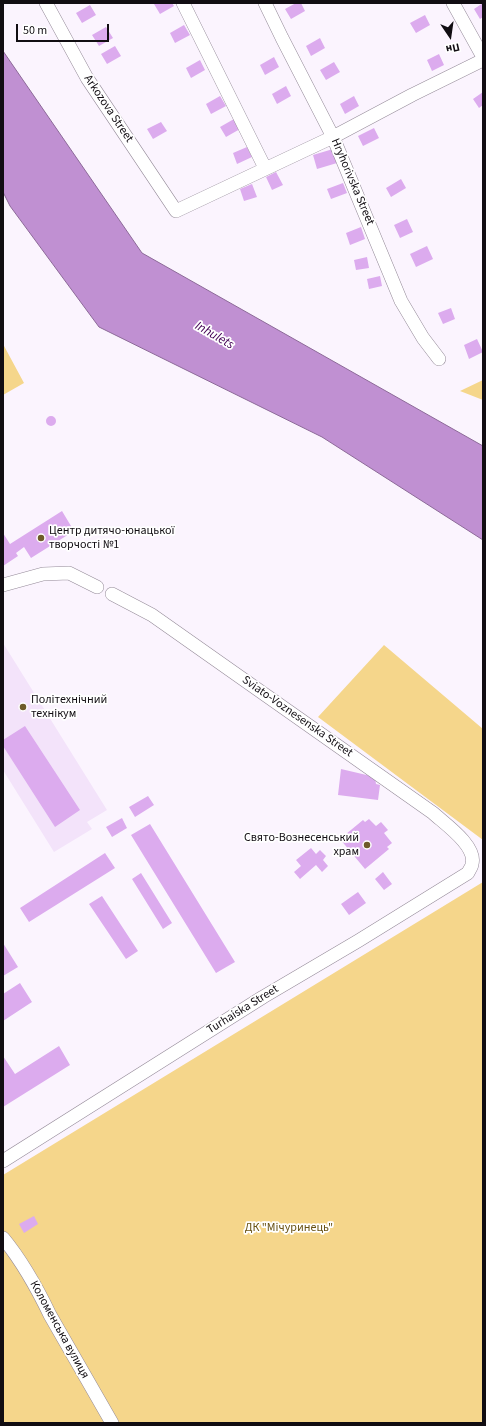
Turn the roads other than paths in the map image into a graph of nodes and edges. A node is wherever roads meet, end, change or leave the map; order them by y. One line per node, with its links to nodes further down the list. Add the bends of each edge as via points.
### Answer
1 (46, 3): 8 (street, Arkozova Street, via 86,78 176,211)
2 (183, 3): 8 (street)
3 (265, 3): 7 (street, Hryhorivska Street)
4 (453, 3): 5 (street)
5 (483, 57)
6 (483, 60): 7 (street)
7 (333, 137): 8 (street); 9 (street, Hryhorivska Street, via 401,301)
8 (265, 168)
9 (439, 359)
10 (3, 585): 11 (street, via 43,574 68,573)
11 (97, 587)
12 (112, 594): 13 (street, Sviato-Voznesenska Street, via 152,615 404,792 433,813 467,844)
13 (471, 853): 14 (street, Turhaiska Street, via 473,863 468,873 358,942 263,997)
14 (3, 1161)
15 (3, 1238): 16 (street, Коломенська вулиця, via 41,1296)
16 (112, 1423)

